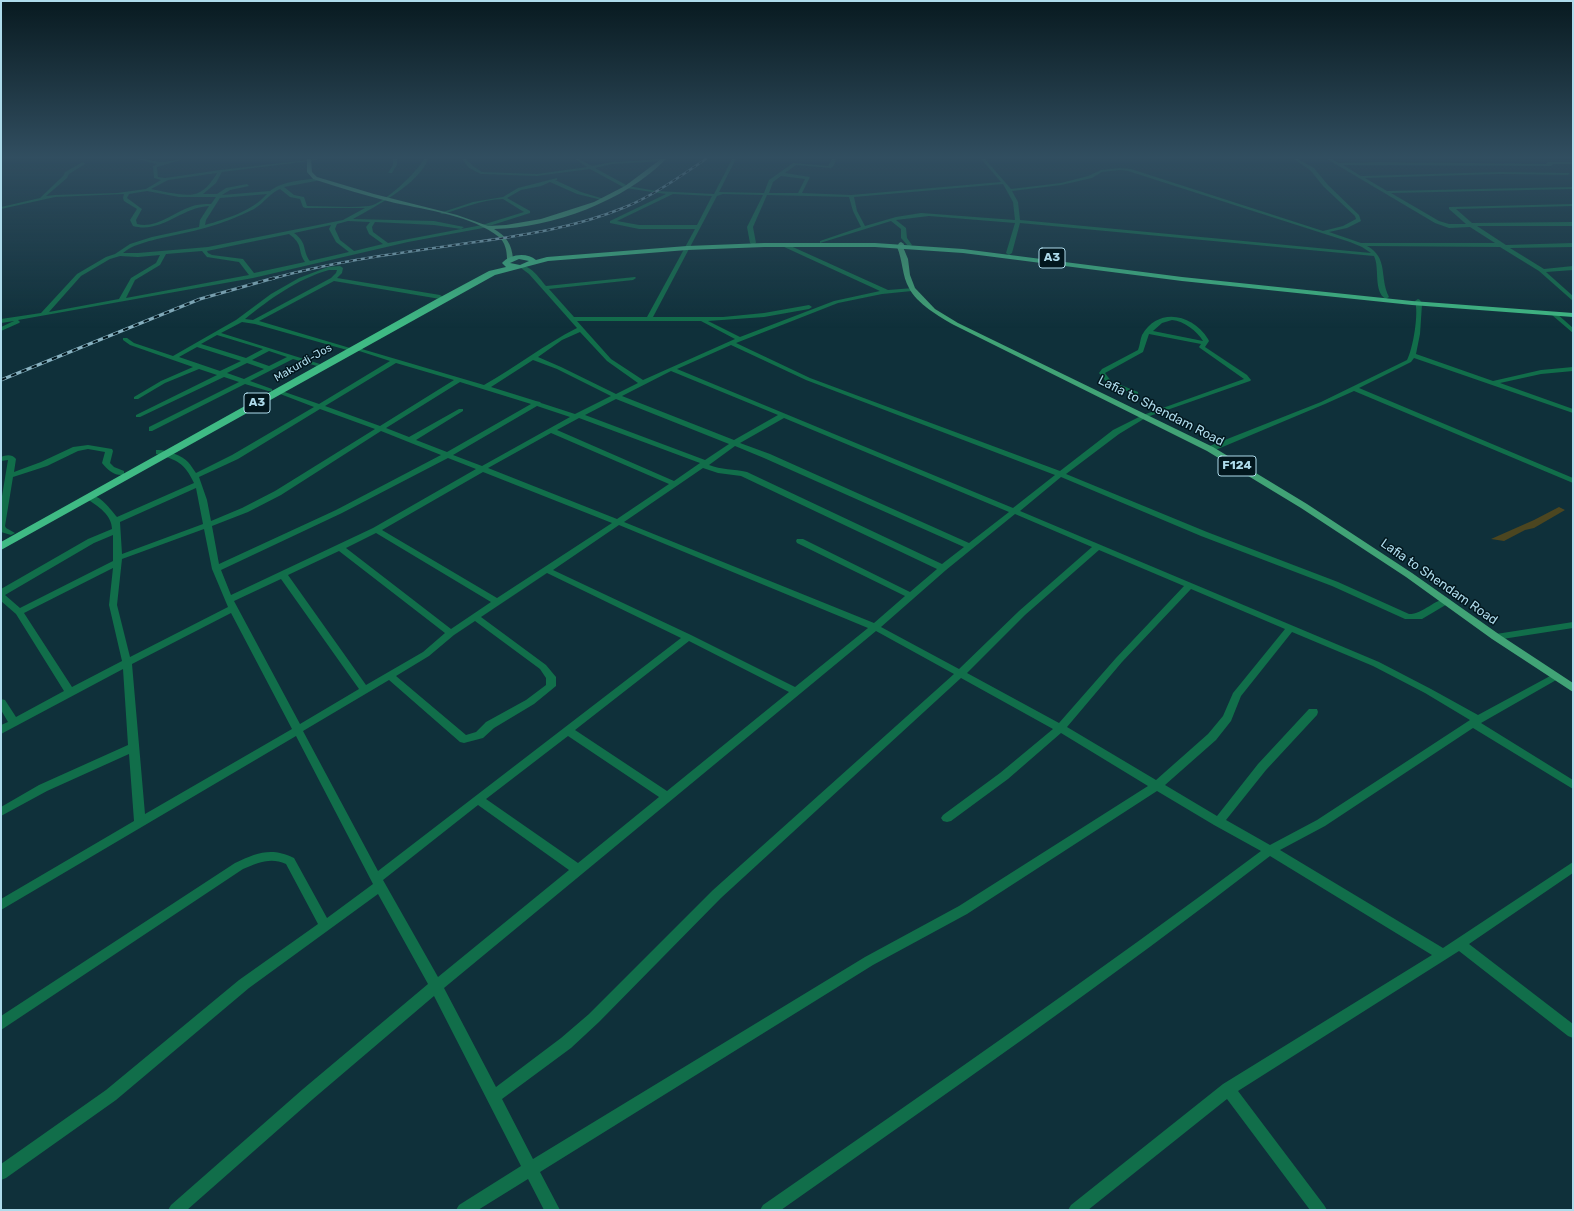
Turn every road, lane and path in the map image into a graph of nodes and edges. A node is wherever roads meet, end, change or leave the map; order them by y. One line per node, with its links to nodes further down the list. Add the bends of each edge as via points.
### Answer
1 (136, 216): 2 (street, via 133,220 135,225 140,227 154,226)
2 (172, 216)
3 (206, 216): 29 (street)
4 (236, 216): 29 (street)
5 (356, 216): 20 (street)
6 (450, 216): 28 (main road)
7 (517, 216): 28 (street)
8 (561, 216): 25 (main road)
9 (626, 216): 30 (street, via 612,222 639,227)
10 (705, 216): 30 (street)
11 (756, 216): 37 (street, via 750,227)
12 (857, 216): 32 (street)
13 (914, 216): 21 (street)
14 (943, 216): 23 (street)
15 (1018, 216): 23 (street)
16 (1272, 216): 33 (street)
17 (1357, 216): 33 (street, via 1359,220 1345,227)
18 (1426, 216): 27 (street, via 1449,226)
19 (1459, 216): 27 (street)
20 (347, 220): 22 (street); 24 (street)
21 (893, 220): 32 (street); 41 (street, via 903,228)
22 (373, 221): 31 (street, via 434,223); 39 (street, via 369,227 371,233)
23 (1018, 222): 49 (street); 51 (street)
24 (335, 223): 34 (street); 48 (street, via 332,229 338,241)
25 (530, 224): 28 (main road); 35 (main road)
26 (1573, 224): 27 (street)
27 (1471, 225): 43 (street)
28 (485, 226): 31 (street); 35 (main road)
29 (203, 227): 50 (street, via 128,246 121,249)
30 (699, 227): 45 (street)
31 (465, 228): 39 (street)
32 (864, 228): 36 (street)
33 (1324, 232): 38 (street)
34 (291, 233): 46 (street); 55 (street, via 300,240 304,258)
35 (501, 236): 42 (main road)
36 (822, 242): 37 (highway, A3); 41 (highway, A3)
37 (753, 243): 45 (highway, A3)
38 (1359, 244): 43 (street); 51 (street)
39 (386, 245): 48 (street)
40 (784, 245): 41 (highway, A3); 45 (highway, A3); 64 (street)
41 (905, 245): 49 (highway, A3); 53 (main road, F124); 53 (main road, Lafia to Shendam Road / F124); 70 (highway, A3, via 1182,279)
42 (508, 246): 52 (main road); 54 (main road)
43 (1503, 246): 44 (street); 58 (street)
44 (1573, 246)
45 (688, 247): 52 (highway, A3); 77 (street)
46 (204, 249): 47 (street); 59 (street, via 209,257 241,260)
47 (164, 253): 50 (street); 68 (street, via 158,264 133,279)
48 (354, 253): 55 (street)
49 (1009, 253): 66 (highway, A3)
50 (117, 255): 73 (street, via 82,273)
51 (1376, 255): 66 (street, via 1379,260 1381,288)
52 (528, 259): 54 (highway, A3); 56 (highway, A3)
53 (906, 259): 63 (main road, Lafia to Shendam Road / F124, via 907,276)
54 (508, 260): 56 (highway, via 507,265); 65 (highway, Makurdi-Jos / A3)
55 (309, 263): 59 (street)
56 (520, 267): 62 (street, via 531,273); 92 (highway, Makurdi-Jos / A3, via 481,278)
57 (1573, 268): 58 (street)
58 (1542, 270): 67 (street)
59 (253, 276): 68 (street)
60 (633, 278): 62 (street)
61 (333, 279): 65 (street); 80 (street, via 340,268 303,278); 81 (street)
62 (544, 288): 76 (street)
63 (912, 289): 64 (street); 123 (main road, Lafia to Shendam Road / F124, via 933,310 956,324)
64 (886, 291): 69 (street)
65 (440, 297): 92 (highway, Makurdi-Jos / A3)
66 (1386, 298): 70 (highway, A3)
67 (1573, 299)
68 (122, 300): 73 (street)
69 (836, 302): 78 (street, via 764,315); 88 (street)
70 (1419, 302): 71 (highway, A3); 72 (highway, A3); 94 (street)
71 (1573, 311)
72 (1554, 314): 74 (highway, A3); 85 (street)
73 (43, 315): 75 (street)
74 (1573, 315)
75 (26, 318): 79 (street); 82 (street)
76 (572, 319): 77 (street); 83 (street)
77 (648, 320): 78 (street)
78 (703, 320): 88 (street)
79 (1, 321)
80 (238, 321): 81 (street); 86 (street)
81 (253, 322): 92 (street)
82 (1, 329)
83 (581, 329): 97 (street, via 560,339); 108 (street, via 609,360)
84 (1148, 332): 90 (street); 90 (street, via 1164,321 1180,318 1204,337); 113 (street, via 1141,351 1102,373 1110,382)
85 (1573, 332)
86 (216, 333): 91 (street); 93 (street)
87 (125, 339): 96 (street, via 132,344)
88 (740, 339): 89 (street)
89 (731, 343): 103 (street); 136 (street, via 808,379)
90 (1204, 343): 123 (street, via 1202,347 1248,380)
91 (197, 345): 96 (street); 98 (street)
92 (350, 348): 99 (street); 100 (highway, Makurdi-Jos / A3); 112 (highway, Makurdi-Jos / A3)
93 (269, 349): 95 (street); 98 (street)
94 (1413, 355): 109 (street); 111 (street, via 1400,366)
95 (292, 357): 100 (street); 102 (street)
96 (175, 358): 101 (street)
97 (534, 358): 110 (street); 114 (street)
98 (246, 361): 102 (street); 105 (street)
99 (395, 361): 106 (street); 117 (street)
100 (317, 364): 112 (highway, Makurdi-Jos / A3)
101 (200, 366): 105 (street); 115 (street)
102 (269, 368): 107 (street)
103 (671, 369): 108 (street); 120 (street)
104 (1573, 369): 109 (street, via 1537,373)
105 (223, 373): 107 (street); 121 (street)
106 (460, 380): 110 (street); 125 (street)
107 (244, 381): 112 (street); 124 (street)
108 (643, 383): 114 (street)
109 (1492, 383): 119 (street)
110 (485, 387): 116 (street)
111 (1353, 388): 129 (street, via 1323,403); 139 (street)
112 (273, 391): 117 (street); 130 (highway, Makurdi-Jos / A3)
113 (1136, 393)
114 (616, 396): 122 (street); 128 (street)
115 (136, 398)
116 (538, 403): 122 (street); 131 (street)
117 (319, 406): 125 (street); 138 (street)
118 (461, 410): 127 (street)
119 (1573, 411)
120 (783, 415): 128 (street); 142 (street)
121 (138, 416)
122 (578, 416): 126 (street); 133 (street)
123 (1145, 416): 129 (main road, Lafia to Shendam Road / F124); 136 (street, via 1092,449)
124 (152, 429)
125 (382, 429): 127 (street); 146 (street, via 288,487)
126 (552, 431): 134 (street); 140 (street)
127 (410, 440): 131 (street)
128 (736, 443): 133 (street); 154 (street)
129 (1210, 449): 164 (main road, Lafia to Shendam Road / F124, via 1304,506)
130 (163, 453): 135 (highway, Makurdi-Jos / A3); 138 (street, via 185,463); 141 (highway, Makurdi-Jos / A3)
131 (448, 455): 134 (street); 157 (street, via 277,542)
132 (1, 459): 137 (street, via 12,459)
133 (705, 464): 140 (street); 156 (street, via 718,471 744,474)
134 (484, 469): 143 (street); 147 (street)
135 (121, 472): 137 (street, via 106,464 109,451 81,448); 148 (highway, Makurdi-Jos / A3)
136 (1060, 474): 142 (street); 164 (street, via 1204,534 1335,584 1408,617 1419,617)
137 (10, 475): 144 (street)
138 (197, 480): 145 (street); 146 (street)
139 (1573, 481)
140 (675, 484): 143 (street)
141 (90, 497): 145 (street, via 102,505); 152 (highway, Makurdi-Jos / A3)
142 (1014, 512): 151 (street); 154 (street)
143 (618, 522): 158 (street); 169 (street)
144 (1, 526): 148 (street)
145 (116, 526): 155 (street); 161 (street)
146 (208, 526): 155 (street); 157 (street)
147 (376, 530): 153 (street); 163 (street)
148 (11, 534): 149 (highway, Makurdi-Jos / A3)
149 (1, 539)
150 (800, 541): 162 (street)
151 (1098, 546): 160 (street); 175 (street, via 1022,613)
152 (1, 547)
153 (340, 547): 159 (street); 171 (street)
154 (970, 547): 156 (street)
155 (118, 560): 166 (street); 174 (street, via 113,604)
156 (942, 568): 162 (street)
157 (216, 569): 165 (street)
158 (547, 570): 163 (street); 172 (street)
159 (283, 575): 165 (street); 179 (street)
160 (1190, 585): 170 (street); 186 (street, via 1118,660)
161 (1, 594): 166 (street)
162 (911, 596): 169 (street)
163 (497, 602): 167 (street)
164 (1446, 602): 173 (main road, Lafia to Shendam Road / F124)
165 (232, 604): 174 (street); 188 (street)
166 (19, 612): 180 (street)
167 (476, 617): 171 (street); 176 (street, via 543,666 551,677 551,686 479,734 464,739)
168 (1573, 625): 173 (street)
169 (875, 627): 175 (street); 181 (street)
170 (1291, 627): 184 (street, via 1376,664 1428,691); 192 (street, via 1237,695 1227,718 1212,737)
171 (451, 633): 176 (street, via 426,654)
172 (688, 636): 181 (street); 189 (street)
173 (1496, 637): 177 (main road, Lafia to Shendam Road / F124)
174 (127, 663): 180 (street); 190 (street)
175 (961, 673): 186 (street); 211 (street, via 717,894 594,1018 566,1043)
176 (390, 676): 179 (street)
177 (1555, 677): 178 (main road, Lafia to Shendam Road / F124); 184 (street)
178 (1573, 688)
179 (364, 691): 188 (street)
180 (70, 692): 185 (street)
181 (796, 692): 193 (street)
182 (1, 702): 185 (street)
183 (1313, 712): 198 (street)
184 (1475, 722): 191 (street); 199 (street, via 1321,823)
185 (14, 723): 187 (street)
186 (1060, 728): 192 (street); 196 (street, via 1004,776)
187 (1, 730)
188 (298, 730): 197 (street); 202 (street)
189 (567, 730): 193 (street); 194 (street)
190 (134, 747): 195 (street, via 43,788); 197 (street)
191 (1573, 785)
192 (1157, 786): 198 (street); 212 (street, via 963,910 869,961)
193 (668, 797): 201 (street)
194 (479, 800): 201 (street); 202 (street)
195 (1, 812)
196 (947, 818)
197 (140, 822): 203 (street)
198 (1218, 822): 199 (street)
199 (1270, 850): 206 (street); 217 (street, via 1177,921)
200 (1573, 867): 205 (street)
201 (578, 870): 207 (street)
202 (378, 882): 204 (street); 207 (street)
203 (1, 905)
204 (325, 926): 208 (street, via 290,861 282,856 259,857 239,866); 213 (street, via 244,984 111,1095)
205 (1459, 944): 206 (street); 209 (street)
206 (1443, 955): 210 (street)
207 (436, 986): 211 (street); 214 (street)
208 (1, 1024)
209 (1573, 1032)
210 (1228, 1089): 218 (street); 219 (street)
211 (494, 1097): 212 (street)
212 (531, 1169): 215 (street); 216 (street)
213 (1, 1173)
214 (176, 1210)
215 (464, 1210)
216 (552, 1210)
217 (768, 1210)
218 (1076, 1210)
219 (1319, 1210)

